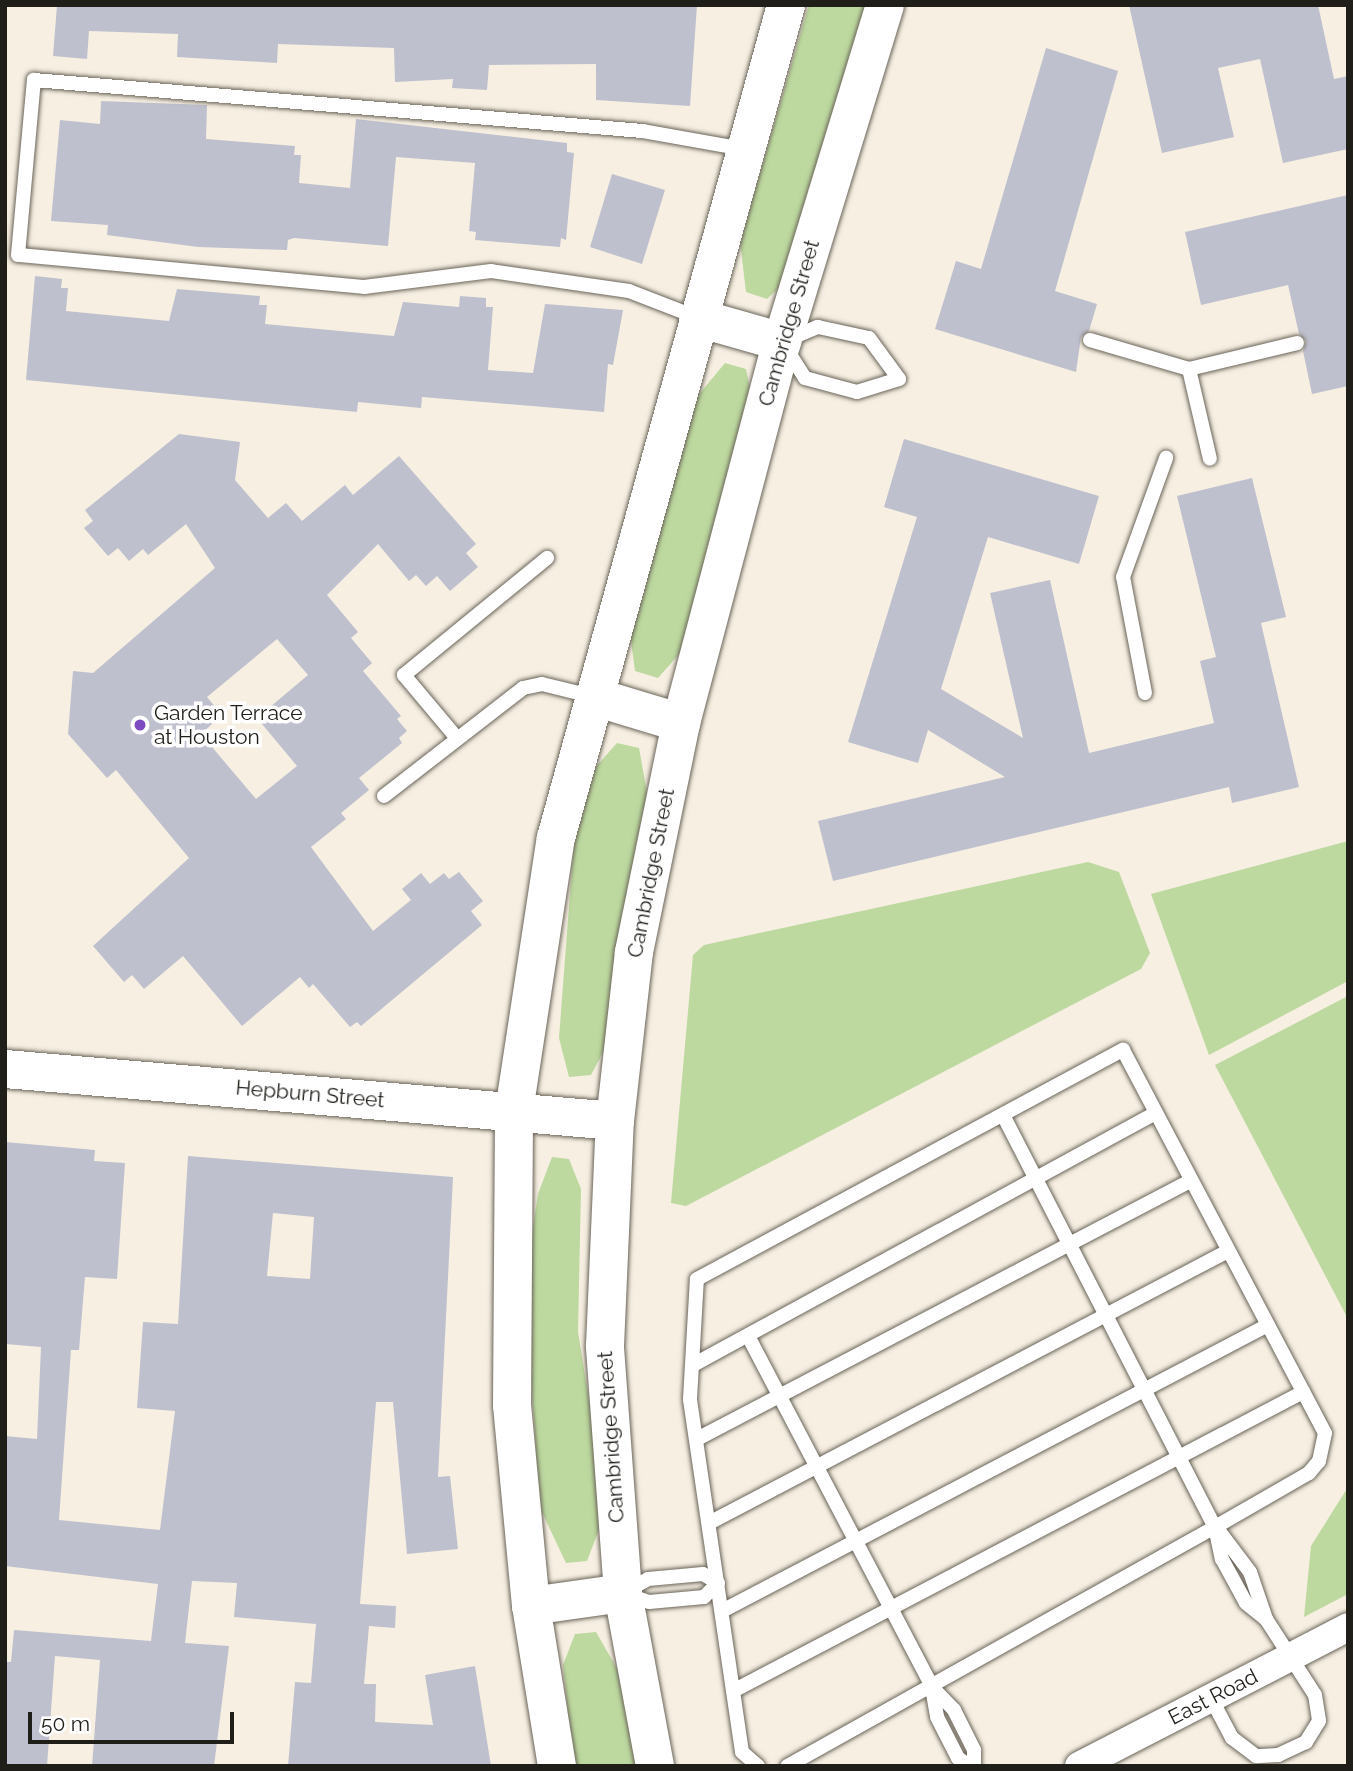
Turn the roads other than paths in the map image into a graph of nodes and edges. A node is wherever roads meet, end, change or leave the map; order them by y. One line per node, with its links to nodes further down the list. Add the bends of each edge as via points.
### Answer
1 (786, 5): 3 (street)
2 (885, 5): 6 (street, Cambridge Street)
3 (744, 149): 4 (street); 4 (lane, via 643,131 34,80 18,255 365,287 491,271 629,291)
4 (698, 318): 6 (street); 13 (street)
5 (1090, 340): 8 (lane)
6 (782, 342): 6 (lane, via 805,378 857,392 899,379 869,338 818,327); 14 (street, Cambridge Street)
7 (1297, 343): 8 (lane)
8 (1189, 369): 10 (lane)
9 (1166, 458): 12 (lane, via 1123,577)
10 (1210, 458)
11 (547, 558): 15 (lane, via 404,675)
12 (1145, 693)
13 (595, 697): 14 (street); 15 (lane, via 542,684 523,688); 18 (street, via 556,838)
14 (681, 723): 21 (street, Cambridge Street, via 634,952)
15 (456, 737): 16 (lane)
16 (384, 796)
17 (5, 1069): 18 (street, Hepburn Street)
18 (514, 1111): 21 (street, Hepburn Street); 41 (street, via 512,1405)
19 (1154, 1114): 20 (lane, via 1123,1050); 22 (lane); 23 (lane)
20 (1003, 1115): 22 (lane); 29 (lane, via 696,1279)
21 (615, 1121): 40 (street, Cambridge Street, via 605,1346)
22 (1036, 1179): 24 (lane); 28 (lane)
23 (1190, 1181): 24 (lane); 25 (lane)
24 (1069, 1244): 26 (lane); 32 (lane)
25 (1228, 1251): 26 (lane); 27 (lane)
26 (1106, 1315): 30 (lane); 35 (lane)
27 (1268, 1325): 30 (lane); 31 (lane)
28 (748, 1336): 29 (lane); 32 (lane)
29 (693, 1366): 33 (lane)
30 (1145, 1390): 34 (lane); 38 (lane)
31 (1303, 1392): 34 (lane); 37 (lane, via 1325,1433 1319,1461 1309,1473)
32 (780, 1396): 33 (lane); 35 (lane)
33 (696, 1439): 36 (lane)
34 (1179, 1457): 37 (lane); 42 (lane)
35 (817, 1466): 36 (lane); 38 (lane)
36 (709, 1523): 39 (lane)
37 (1215, 1527): 45 (lane, via 1222,1559 1246,1602 1266,1619); 46 (lane)
38 (856, 1541): 42 (lane); 43 (lane)
39 (718, 1583): 40 (lane, via 703,1574 648,1579); 40 (lane, via 704,1597 649,1602); 43 (lane)
40 (623, 1593): 41 (street); 50 (street, Cambridge Street)
41 (531, 1606): 49 (street)
42 (891, 1608): 46 (lane); 47 (lane)
43 (722, 1611): 47 (lane)
44 (1348, 1627): 45 (street, East Road)
45 (1290, 1658): 48 (street, East Road); 48 (lane, via 1315,1695 1319,1721 1307,1742 1278,1755 1256,1756 1232,1738)
46 (932, 1687): 52 (lane); 53 (lane, via 937,1717 958,1758)
47 (733, 1691): 51 (lane, via 742,1752)
48 (1211, 1698): 54 (street, East Road)
49 (557, 1766)
50 (655, 1766)
51 (758, 1766)
52 (787, 1766)
53 (972, 1766)
54 (1079, 1766)

